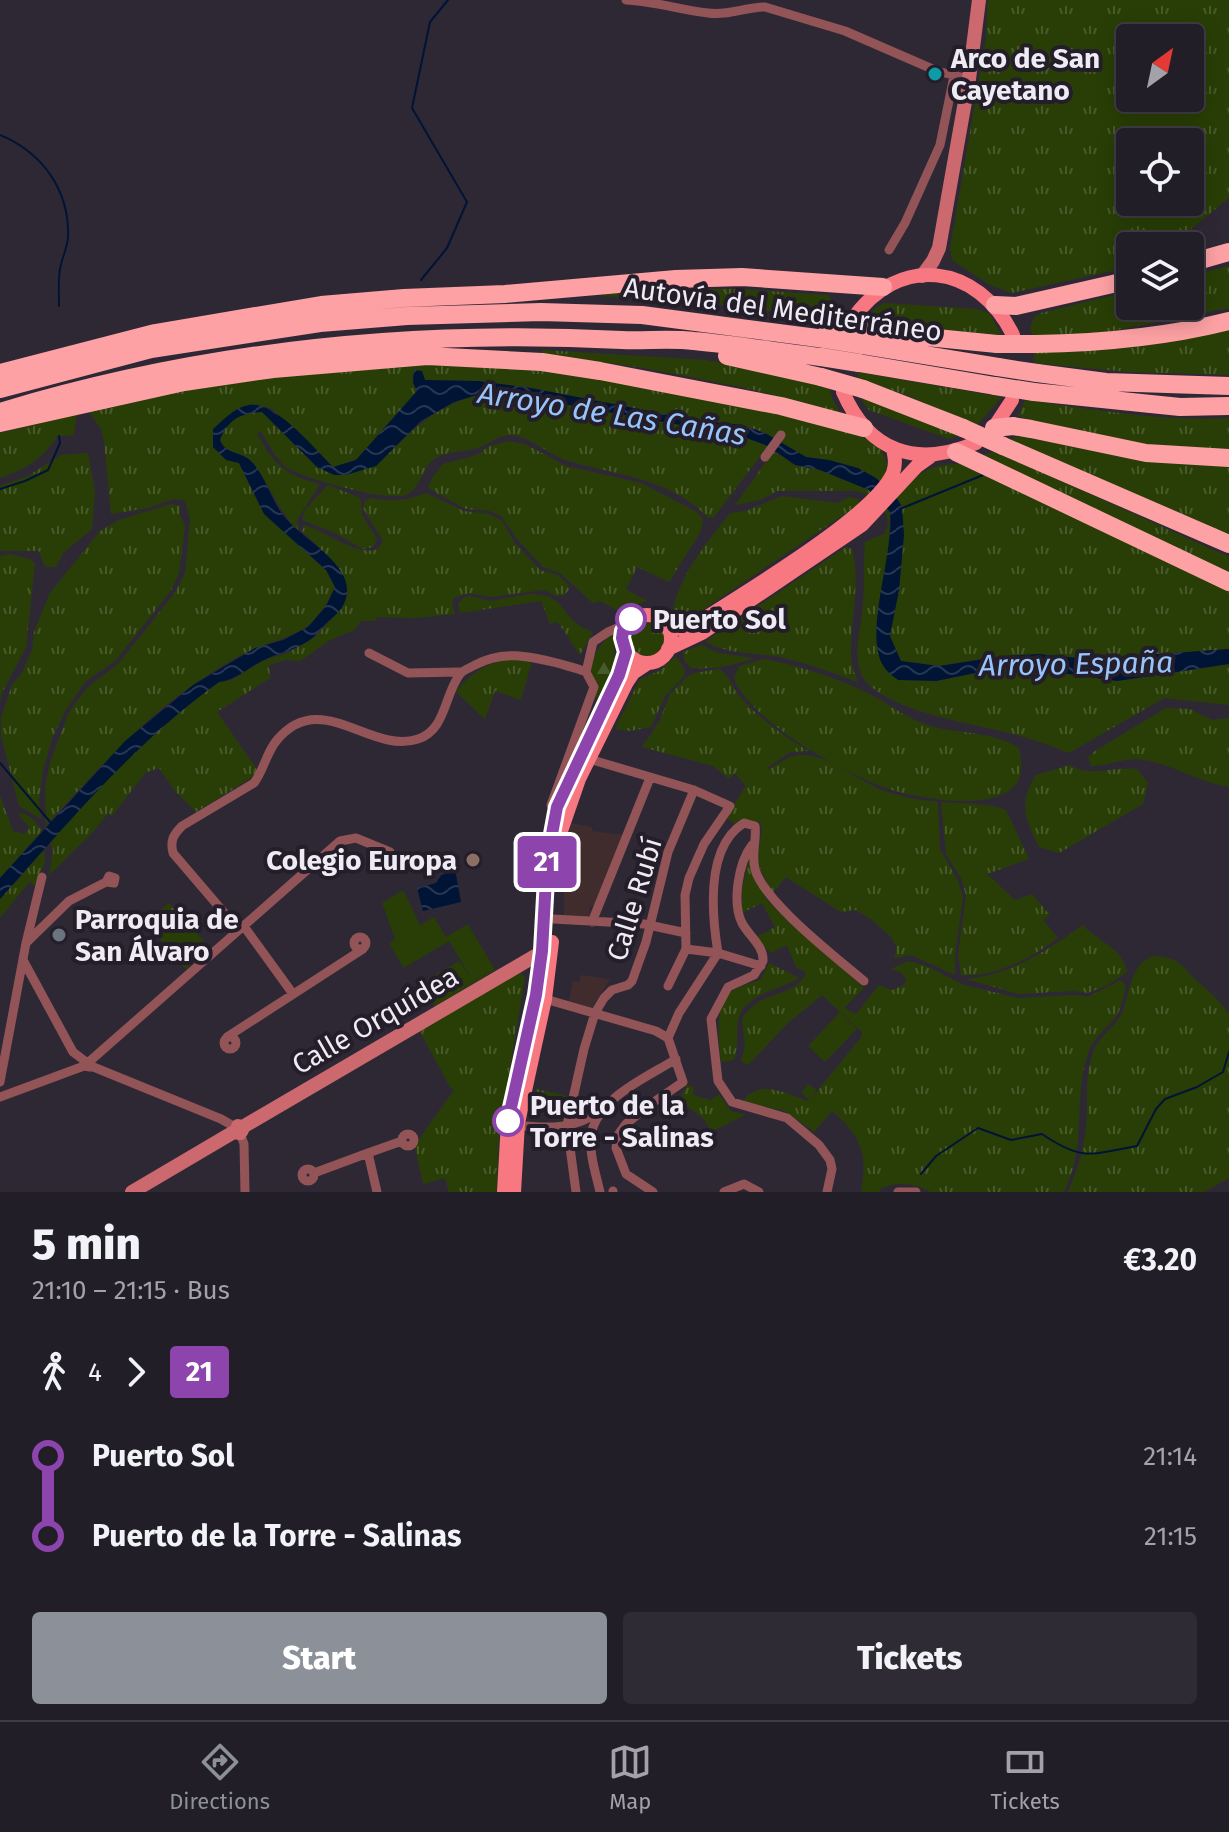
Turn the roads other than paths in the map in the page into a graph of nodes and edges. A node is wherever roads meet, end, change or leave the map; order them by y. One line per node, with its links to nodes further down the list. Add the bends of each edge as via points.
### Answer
1 (626, 0): 3 (street, via 710,13 765,7 845,31)
2 (979, 0): 3 (street)
3 (962, 78): 4 (street); 5 (street, via 940,145)
4 (939, 248): 10 (street); 11 (street)
5 (889, 250)
6 (1229, 252): 7 (highway)
7 (1204, 261)
8 (1229, 261): 9 (highway)
9 (1204, 264)
10 (922, 276): 11 (main road); 13 (main road)
11 (951, 278): 14 (main road)
12 (1116, 283): 14 (highway, via 1016,306)
13 (883, 287): 17 (main road, via 866,301); 20 (highway, via 742,277 676,279 321,305 155,333)
14 (995, 305): 16 (main road)
15 (1229, 321): 16 (highway, bridge, via 1071,344)
16 (1005, 339): 17 (highway)
17 (860, 340): 19 (highway, Autovía del Mediterráneo, bridge); 19 (highway, bridge); 21 (highway, Autovía del Mediterráneo)
18 (650, 341): 19 (highway, Autovía del Mediterráneo); 27 (highway, Autovía del Mediterráneo, via 527,335 337,344 155,372); 31 (highway, bridge, via 832,374 963,428)
19 (825, 341): 23 (highway, Autovía del Mediterráneo, via 642,315 407,316 320,323 151,349)
20 (0, 373)
21 (996, 377): 22 (highway, Autovía del Mediterráneo, bridge, via 1037,373 1106,382); 26 (highway, Autovía del Mediterráneo, bridge, via 1034,392 1180,407)
22 (1229, 386)
23 (0, 389)
24 (843, 392): 29 (main road)
25 (1012, 400): 31 (main road)
26 (1229, 406)
27 (0, 411)
28 (0, 423): 29 (highway, via 184,382 427,356 600,371)
29 (864, 428): 33 (main road)
30 (781, 435): 36 (street)
31 (996, 435): 37 (highway, via 1013,426 1146,453); 40 (highway)
32 (976, 443): 34 (main road)
33 (893, 449): 35 (main road); 38 (main road)
34 (956, 452): 35 (main road); 41 (highway)
35 (931, 456): 38 (main road)
36 (765, 457)
37 (1229, 458)
38 (896, 480): 39 (main road)
39 (870, 510): 43 (main road, via 693,626); 44 (main road, via 702,633)
40 (1229, 544)
41 (1229, 582)
42 (627, 624): 43 (main road, via 649,614); 45 (main road, via 622,638); 49 (street, via 593,642)
43 (668, 628): 44 (main road)
44 (668, 649): 47 (main road)
45 (626, 652): 47 (main road); 68 (main road, via 557,807)
46 (369, 653): 48 (street, via 408,673)
47 (648, 663): 50 (main road, via 627,682)
48 (460, 672): 49 (street, via 500,655 521,655); 61 (street, via 437,725 427,735 398,741 323,720 300,722 277,739 254,783 174,833 173,853)
49 (586, 672): 53 (street, via 594,687)
50 (589, 759): 51 (street); 58 (main road, via 558,840)
51 (650, 778): 52 (street); 59 (street)
52 (694, 790): 60 (street, Calle Rubí, via 668,852); 62 (street, via 730,806 689,878)
53 (551, 805): 68 (main road, via 540,859)
54 (752, 845): 67 (street, via 755,826 744,823 732,834 717,867 712,916); 70 (street, via 737,912 764,955); 71 (street, via 765,891)
55 (390, 852): 61 (street, via 346,838)
56 (42, 877): 64 (street)
57 (106, 882): 64 (street, via 69,901)
58 (553, 919): 59 (street); 63 (main road)
59 (592, 922): 60 (street)
60 (649, 926): 62 (street); 75 (street, Calle Rubí, via 632,981 612,990)
61 (240, 927): 73 (street); 79 (street)
62 (686, 933): 66 (street)
63 (552, 938): 68 (main road); 74 (main road)
64 (26, 943): 69 (street)
65 (363, 949): 73 (street)
66 (686, 949): 67 (street); 72 (street)
67 (718, 953): 70 (street); 77 (street)
68 (538, 954): 85 (street, Calle Orquídea); 92 (main road, via 536,995 508,1121)
69 (23, 960): 79 (street, via 73,1052); 80 (street)
70 (761, 966): 99 (street, via 728,987 711,1019 718,1081 732,1102 787,1118 819,1145 832,1169)
71 (864, 981)
72 (668, 986)
73 (293, 994): 76 (street)
74 (545, 999): 75 (street); 83 (main road)
75 (595, 1013): 77 (street); 84 (street)
76 (227, 1037)
77 (668, 1038): 78 (street)
78 (676, 1059): 82 (street); 96 (street, via 683,1082 618,1135 616,1148 626,1174)
79 (88, 1064): 81 (street); 85 (street)
80 (0, 1082)
81 (0, 1097)
82 (604, 1108): 84 (street, via 586,1122); 95 (street, via 591,1133)
83 (518, 1125): 84 (street); 93 (main road)
84 (567, 1125): 94 (street)
85 (237, 1130): 89 (street, Calle Orquídea); 90 (street, via 244,1144)
86 (402, 1141): 87 (street)
87 (368, 1153): 88 (street); 91 (street)
88 (314, 1173)
89 (132, 1192)
90 (245, 1192)
91 (377, 1192)
92 (504, 1192)
93 (514, 1192)
94 (576, 1192)
95 (600, 1192)
96 (653, 1192)
97 (724, 1192): 98 (street, via 744,1184)
98 (759, 1192)
99 (827, 1192)
100 (898, 1192): 101 (street)
101 (916, 1192)

